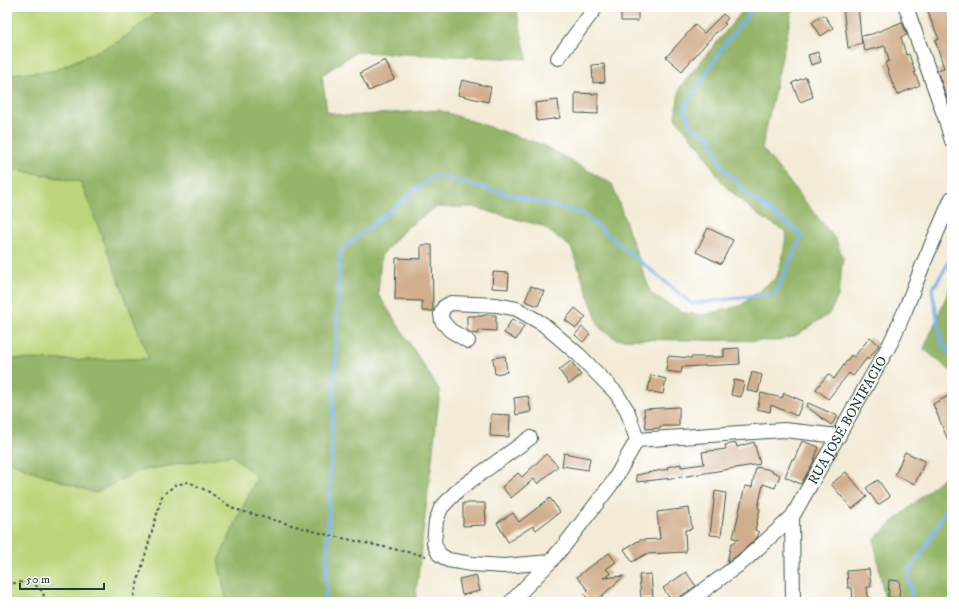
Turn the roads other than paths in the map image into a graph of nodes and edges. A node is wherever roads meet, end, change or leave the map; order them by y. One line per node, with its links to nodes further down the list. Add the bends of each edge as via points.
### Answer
1 (596, 7): 3 (street)
2 (906, 7): 4 (street)
3 (558, 58)
4 (949, 119): 5 (street)
5 (952, 141)
6 (952, 198): 8 (street, RUA JOSÉ BONIFACIO, via 890,344)
7 (468, 341): 10 (street, via 450,330 442,321 444,307 451,303 497,304 517,309 543,324 579,355 616,393 627,410)
8 (839, 436): 10 (street, via 784,430); 11 (street, RUA JOSÉ BONIFACIO)
9 (530, 438): 12 (street, via 459,489 441,508 436,521 434,543 439,554 448,560 472,564 504,566)
10 (637, 440): 12 (street, via 613,482)
11 (792, 517): 14 (street, RUA JOSÉ BONIFACIO, via 745,560); 15 (street)
12 (550, 562): 13 (street)
13 (512, 602)
14 (688, 602)
15 (794, 602)

